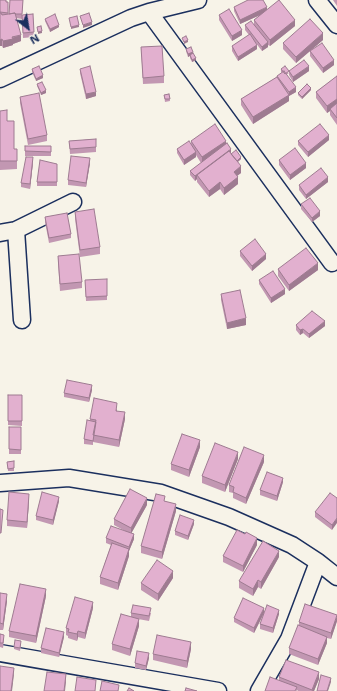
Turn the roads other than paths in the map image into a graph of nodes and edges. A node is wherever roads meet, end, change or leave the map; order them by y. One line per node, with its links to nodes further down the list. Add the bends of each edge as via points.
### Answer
1 (198, 0): 3 (street)
2 (317, 0): 4 (street)
3 (149, 12): 5 (street); 8 (street)
4 (337, 25)
5 (0, 79)
6 (73, 202): 7 (street)
7 (8, 231): 9 (street)
8 (332, 264)
9 (22, 320)
10 (0, 483): 11 (street, via 69,478 161,493 229,517 292,545)
11 (318, 562): 12 (street); 15 (street, via 289,639)
12 (337, 577)
13 (0, 653): 14 (street)
14 (218, 691)
15 (259, 691)

